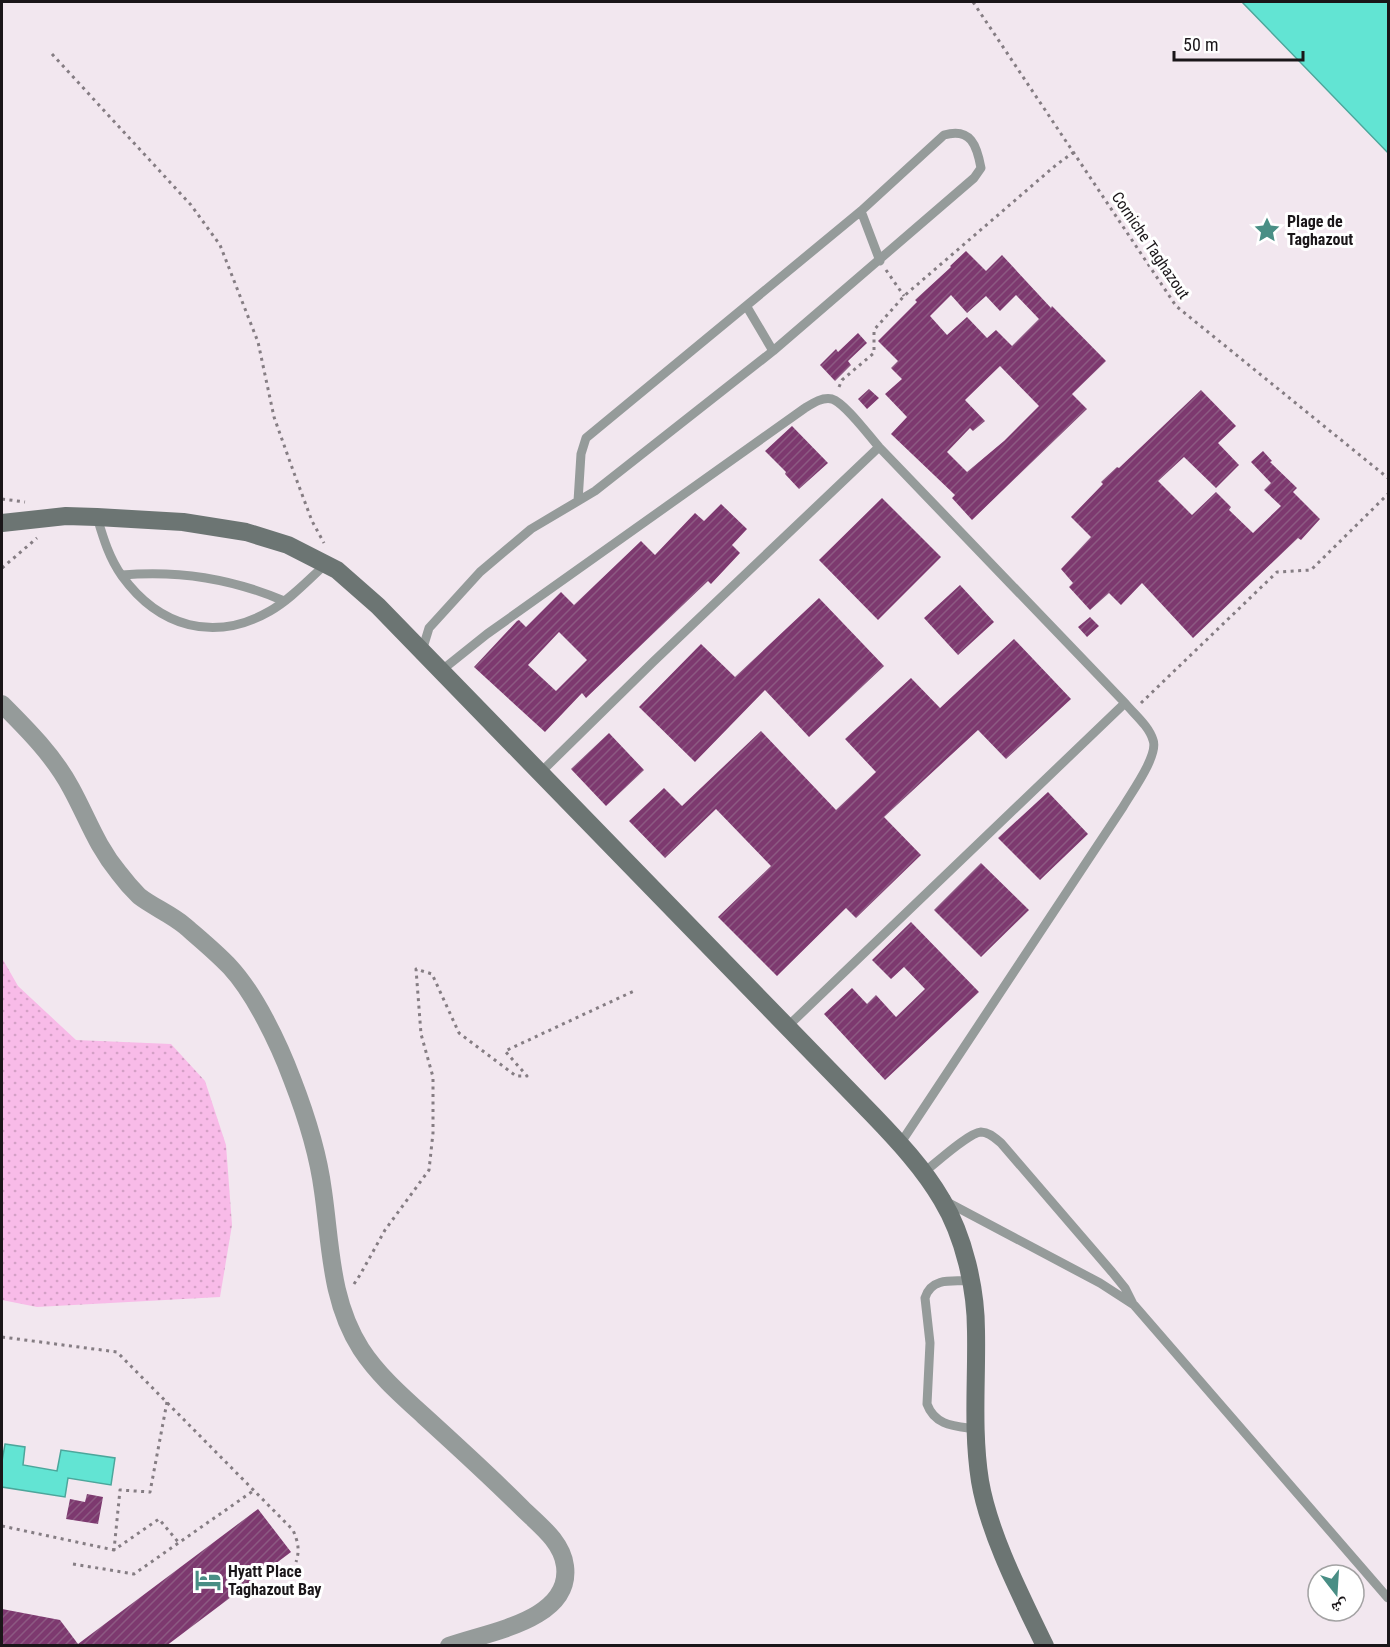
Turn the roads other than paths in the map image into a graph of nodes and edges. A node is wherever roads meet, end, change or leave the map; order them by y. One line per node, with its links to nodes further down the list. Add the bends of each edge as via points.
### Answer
1 (861, 211): 2 (lane); 2 (lane, via 944,135 956,131 974,142 981,168 974,178); 3 (lane)
2 (880, 261): 4 (lane)
3 (747, 307): 4 (lane); 6 (lane, via 586,438)
4 (773, 351): 6 (lane)
5 (879, 447): 15 (lane, via 833,400 822,400 805,408); 16 (lane); 18 (lane)
6 (578, 501): 14 (lane, via 531,529 480,572 429,628)
7 (66, 516): 8 (street); 9 (street); 10 (street)
8 (97, 517): 11 (street, via 183,522 246,532 288,545); 12 (lane, via 107,548)
9 (2, 523)
10 (2, 534)
11 (332, 567): 13 (lane); 14 (street)
12 (122, 575): 13 (lane, via 169,573 216,578); 13 (lane, via 154,608 179,622 204,628 245,622)
13 (284, 601)
14 (422, 651): 15 (street)
15 (442, 670): 18 (street)
16 (1125, 703): 19 (lane); 20 (lane, via 1150,733 1155,745 1153,755 1123,807)
17 (2, 704): 27 (street, via 51,757 70,786 101,851 122,877 139,896 183,924 231,968 264,1017 309,1127 323,1189 334,1283 348,1325 362,1350 381,1376 512,1497 554,1540 561,1553 564,1581 542,1613)
18 (540, 773): 19 (street)
19 (787, 1027): 20 (street)
20 (900, 1144): 21 (street)
21 (923, 1173): 22 (street); 24 (lane, via 970,1137 988,1133 1001,1143 1112,1272)
22 (942, 1200): 23 (street, via 954,1224); 24 (lane)
23 (971, 1281): 25 (street, via 976,1329); 25 (lane, via 941,1281 927,1292 927,1404 937,1420)
24 (1134, 1305): 26 (lane)
25 (975, 1429): 28 (street, via 980,1483 989,1515)
26 (1389, 1598)
27 (449, 1646)
28 (1045, 1646)

